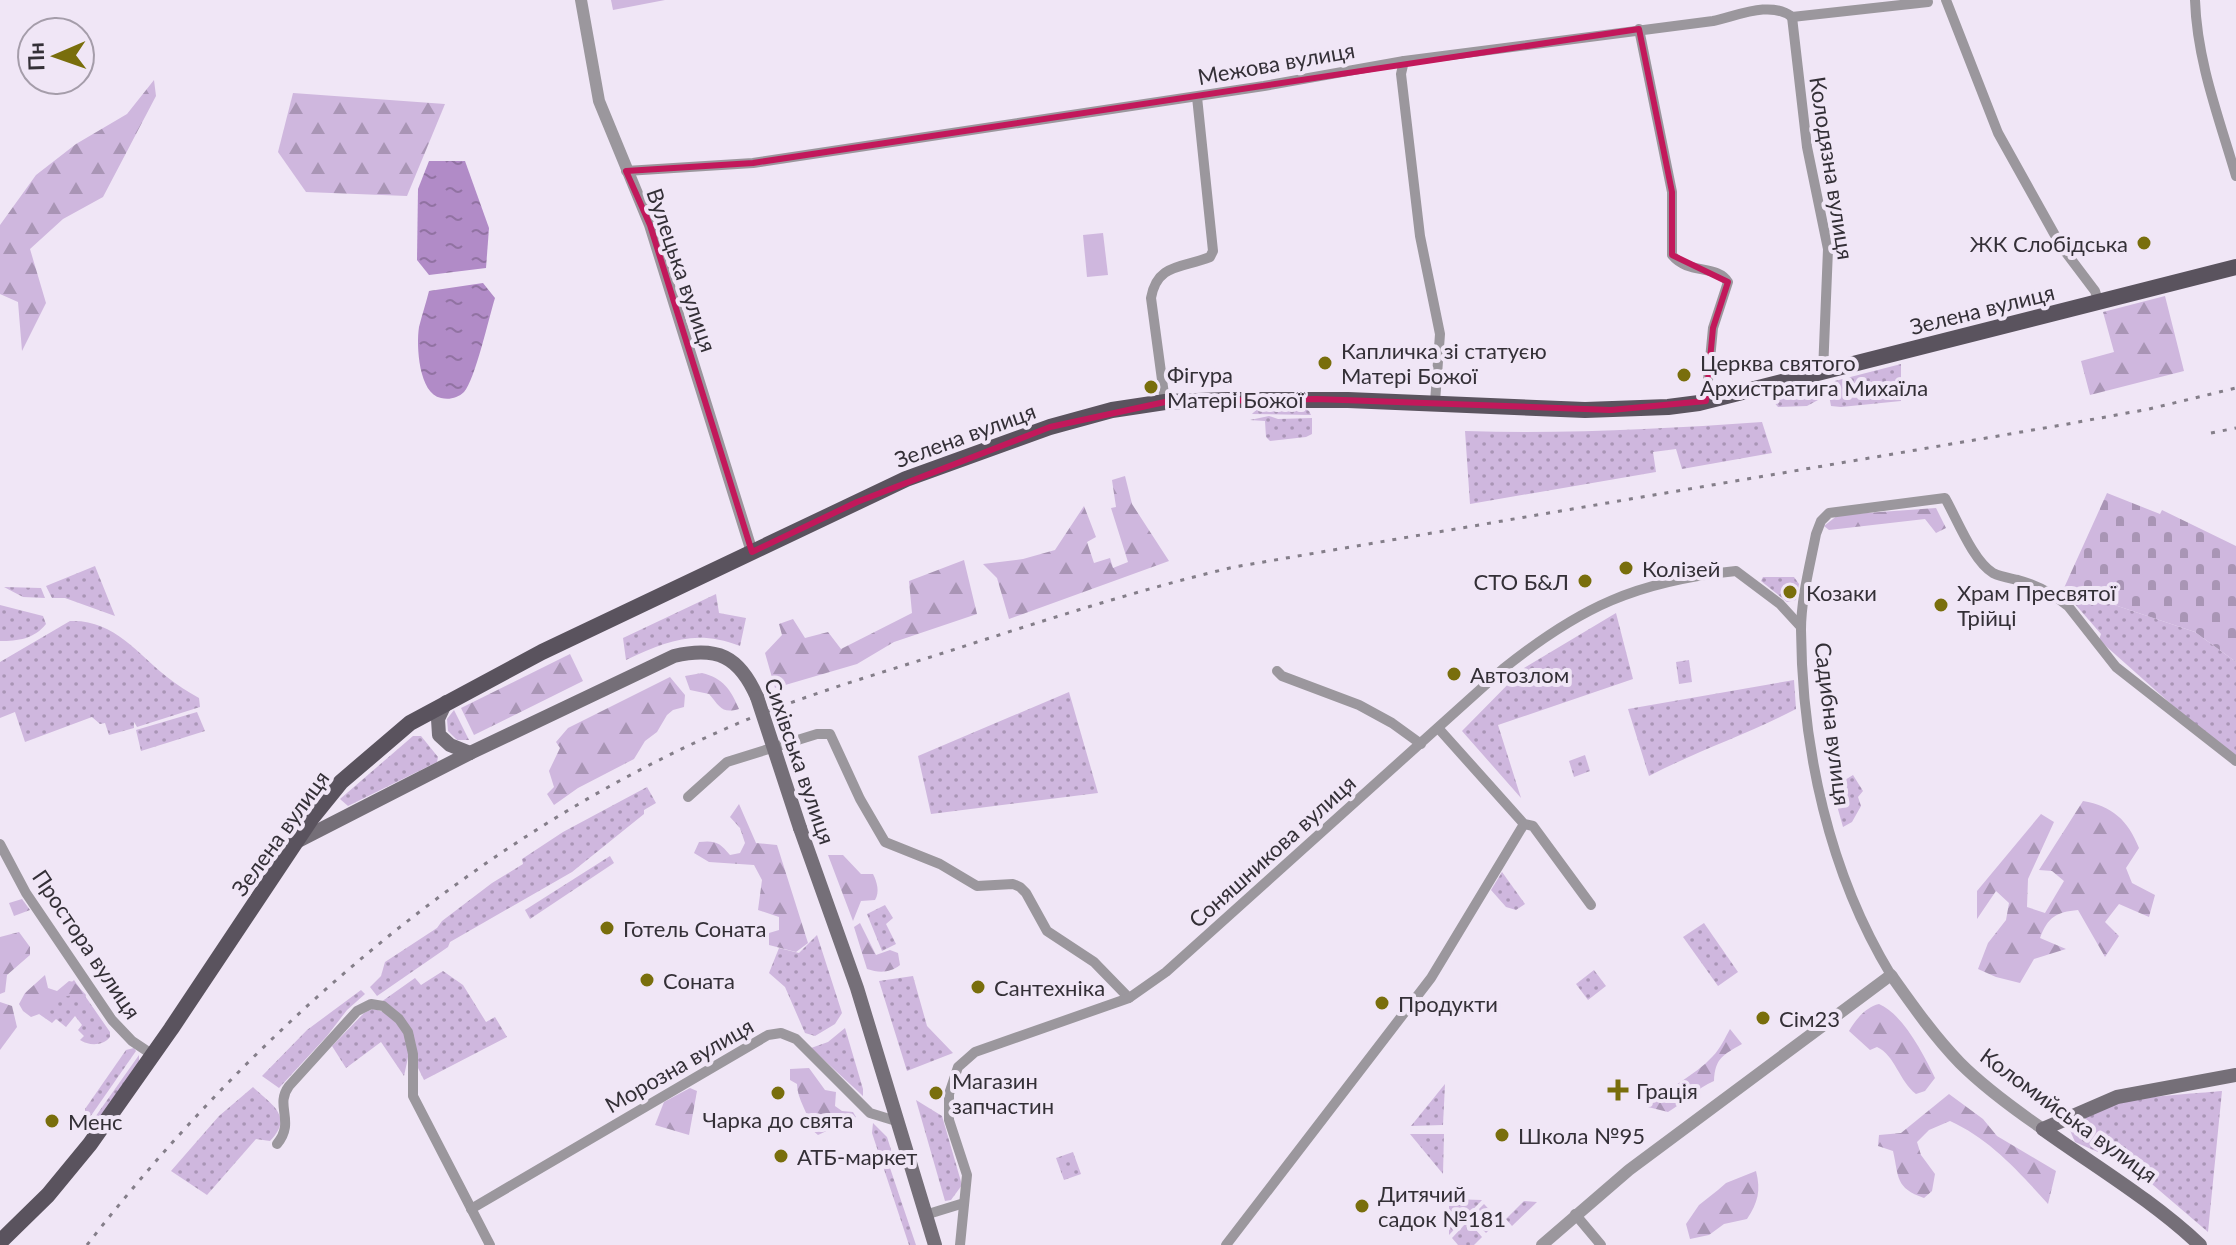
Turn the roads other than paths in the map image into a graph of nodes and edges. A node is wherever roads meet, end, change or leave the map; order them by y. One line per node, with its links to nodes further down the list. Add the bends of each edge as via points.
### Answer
1 (581, 0): 9 (street, Вулецька вулиця, via 599,101)
2 (1946, 0): 12 (street, via 1998,133)
3 (2195, 0): 10 (street, via 2214,107)
4 (1928, 2): 5 (street, Межова вулиця)
5 (1792, 17): 6 (street, Межова вулиця, via 1769,8); 13 (street, Колодязна вулиця, via 1807,147 1829,256)
6 (1639, 29): 7 (street, Межова вулиця); 14 (street, via 1672,192 1672,255 1683,266 1721,273 1728,282 1713,328)
7 (1404, 61): 8 (street, Межова вулиця); 16 (street, via 1420,236 1440,334)
8 (1197, 97): 9 (street, Межова вулиця, via 753,163); 15 (street, via 1213,251 1210,257 1166,272 1153,287)
9 (626, 171): 17 (street, Вулецька вулиця, via 650,225)
10 (2236, 176)
11 (2236, 267): 12 (main road, Зелена вулиця)
12 (2099, 303): 13 (main road, Зелена вулиця)
13 (1823, 372): 14 (main road, Зелена вулиця)
14 (1706, 401): 16 (main road, Зелена вулиця, via 1611,410)
15 (1165, 402): 16 (main road, Зелена вулиця); 17 (main road, Зелена вулиця, via 1081,417 960,458)
16 (1435, 402)
17 (752, 552): 20 (main road, Зелена вулиця)
18 (1801, 627): 21 (street, Соняшникова вулиця, via 1736,571 1647,587 1609,599 1552,632); 24 (street, Садибна вулиця, via 1818,527 1829,513 1945,498 1986,568 2058,598 2116,667); 30 (street, Садибна вулиця, via 1809,730 1828,829 1857,911)
19 (1277, 671): 22 (street, via 1359,705)
20 (446, 702): 23 (main road, via 438,719 439,735); 27 (main road, Зелена вулиця, via 410,723 341,782)
21 (1439, 729): 22 (street, Соняшникова вулиця); 26 (street)
22 (1421, 744): 31 (street, Соняшникова вулиця, via 1166,972)
23 (470, 753): 27 (main road, Сихівська вулиця); 34 (main road, Сихівська вулиця, bridge, via 674,656 712,653 741,668 757,697 857,988)
24 (2236, 761)
25 (688, 797): 31 (street, via 727,762 830,734 885,842 977,886 1020,887 1047,931 1094,962)
26 (1524, 824): 29 (street, via 1533,826); 45 (street, via 1431,978)
27 (298, 841): 32 (main road, Зелена вулиця)
28 (0, 844): 32 (street, Простора вулиця, via 26,893 112,1020)
29 (1591, 905)
30 (1891, 975): 35 (street, Коломийська вулиця, via 1962,1065); 39 (street)
31 (1129, 998): 37 (street, Соняшникова вулиця, via 975,1052 958,1067 949,1094 949,1120 967,1175)
32 (153, 1055): 41 (main road, Зелена вулиця, via 70,1169)
33 (2236, 1075): 35 (main road, via 2117,1097)
34 (896, 1121): 38 (street, Морозна вулиця, via 870,1113 796,1039 768,1035); 40 (main road, Сихівська вулиця)
35 (2043, 1129): 48 (main road, Коломийська вулиця, via 2143,1196)
36 (277, 1144): 38 (street, via 287,1126 284,1093 364,1006 383,1006 408,1032 413,1096)
37 (964, 1203): 40 (street); 44 (street, Соняшникова вулиця)
38 (471, 1209): 42 (street)
39 (1575, 1214): 46 (street); 47 (street)
40 (925, 1215): 43 (main road, Сихівська вулиця)
41 (0, 1242)
42 (490, 1245)
43 (935, 1245)
44 (960, 1245)
45 (1226, 1245)
46 (1542, 1245)
47 (1601, 1245)
48 (2200, 1245)

